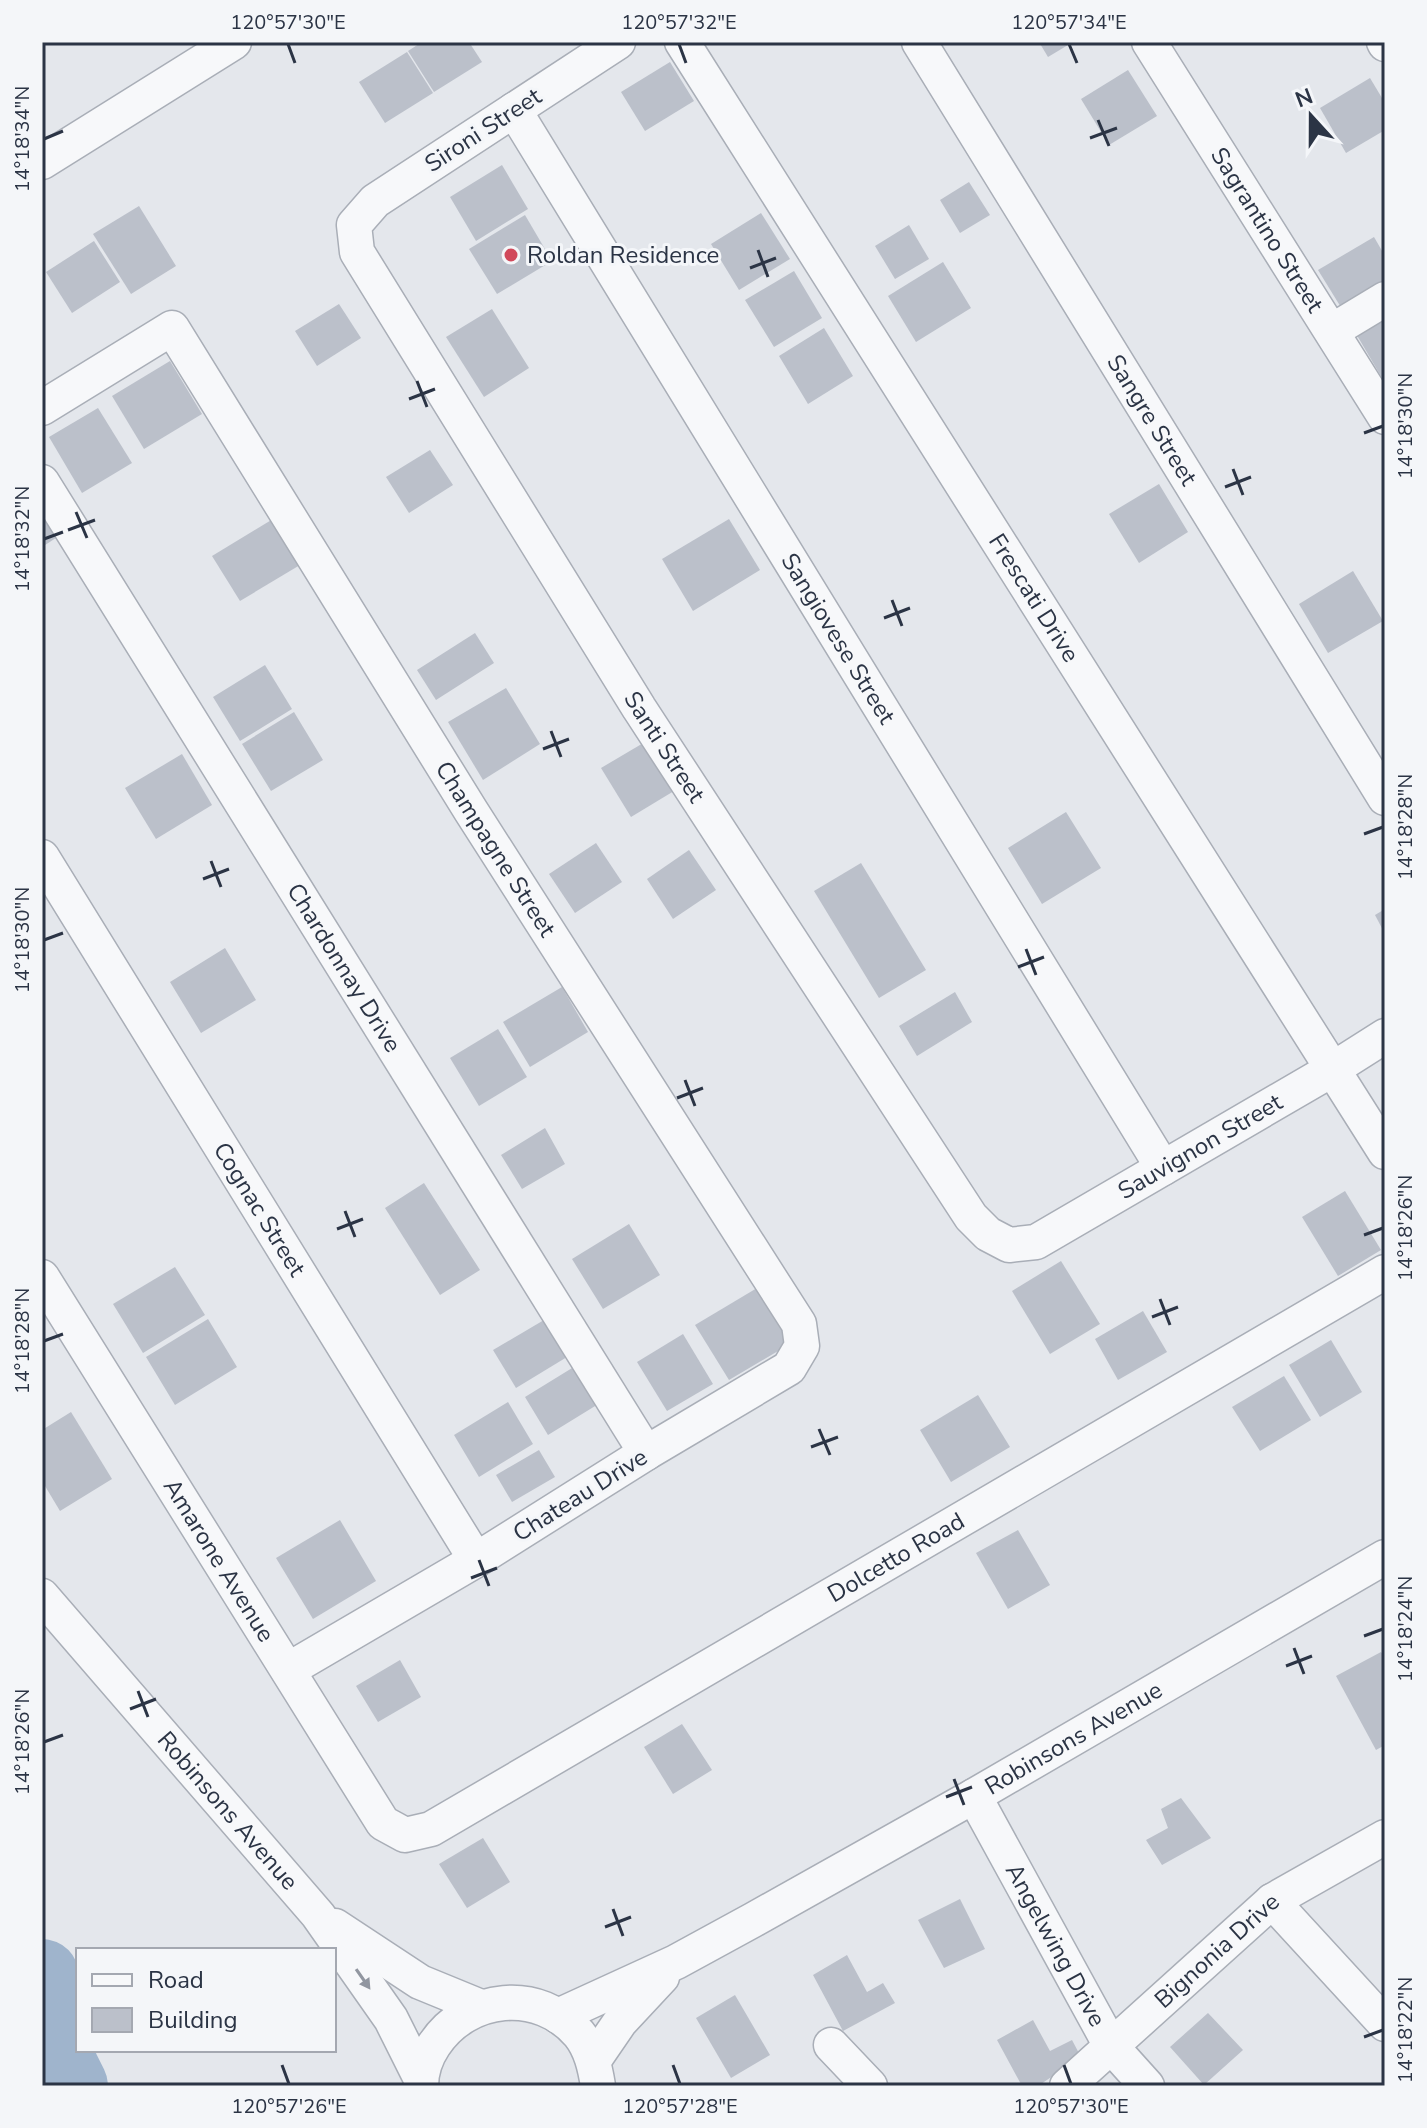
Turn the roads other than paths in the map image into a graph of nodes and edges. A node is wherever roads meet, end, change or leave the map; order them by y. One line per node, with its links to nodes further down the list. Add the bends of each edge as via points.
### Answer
1 (234, 42): 7 (street)
2 (618, 42): 6 (street, Sironi Street)
3 (682, 42): 17 (street, Frescati Drive)
4 (919, 42): 14 (street, Sangre Street)
5 (1149, 42): 10 (street, Sagrantino Street)
6 (514, 110): 8 (street, Sironi Street, via 375,201); 19 (street, Sangiovese Street)
7 (42, 162)
8 (354, 225): 20 (street, Santi Street, via 357,252 647,721 971,1217)
9 (1385, 299): 10 (street)
10 (1332, 331): 12 (street, Sagrantino Street)
11 (42, 408): 23 (street, Champagne Street, via 172,328 471,811 799,1324 802,1346)
12 (1385, 417)
13 (42, 482): 24 (street, Chardonnay Drive)
14 (1385, 798)
15 (42, 857): 26 (street, Cognac Street)
16 (1385, 1036): 17 (street, Sauvignon Street)
17 (1333, 1069): 18 (street, Frescati Drive); 19 (street, Sauvignon Street)
18 (1385, 1152)
19 (1163, 1168): 20 (street, Sauvignon Street, via 1036,1242)
20 (1009, 1245)
21 (1385, 1272): 30 (street, Dolcetto Road, via 431,1829)
22 (42, 1277): 28 (street, Amarone Avenue)
23 (789, 1368): 24 (street, Chateau Drive)
24 (646, 1453): 26 (street, Chateau Drive)
25 (1385, 1557): 29 (street, Robinsons Avenue)
26 (476, 1560): 28 (street, Chateau Drive)
27 (42, 1596): 33 (street, Robinsons Avenue)
28 (288, 1670): 30 (street, Amarone Avenue, via 383,1823)
29 (974, 1796): 34 (street, Robinsons Avenue); 39 (street, Angelwing Drive)
30 (405, 1835)
31 (1385, 1837): 32 (street, Bignonia Drive)
32 (1272, 1901): 37 (street); 39 (street, Bignonia Drive)
33 (318, 1915): 35 (street, Robinsons Avenue, via 420,1982); 41 (street, Robinsons Avenue, one-way to 41, via 391,2019)
34 (676, 1962): 36 (street, Robinsons Avenue); 40 (street, Robinsons Avenue, via 620,2022)
35 (481, 2007): 36 (street, via 534,2006); 41 (street, via 441,2035 428,2055)
36 (558, 2016): 40 (street, via 579,2035)
37 (1385, 2024)
38 (831, 2045): 42 (street)
39 (1111, 2046): 43 (street, Bignonia Drive); 44 (street, Angelwing Drive)
40 (596, 2073)
41 (421, 2082)
42 (870, 2086)
43 (1067, 2086)
44 (1147, 2086)

